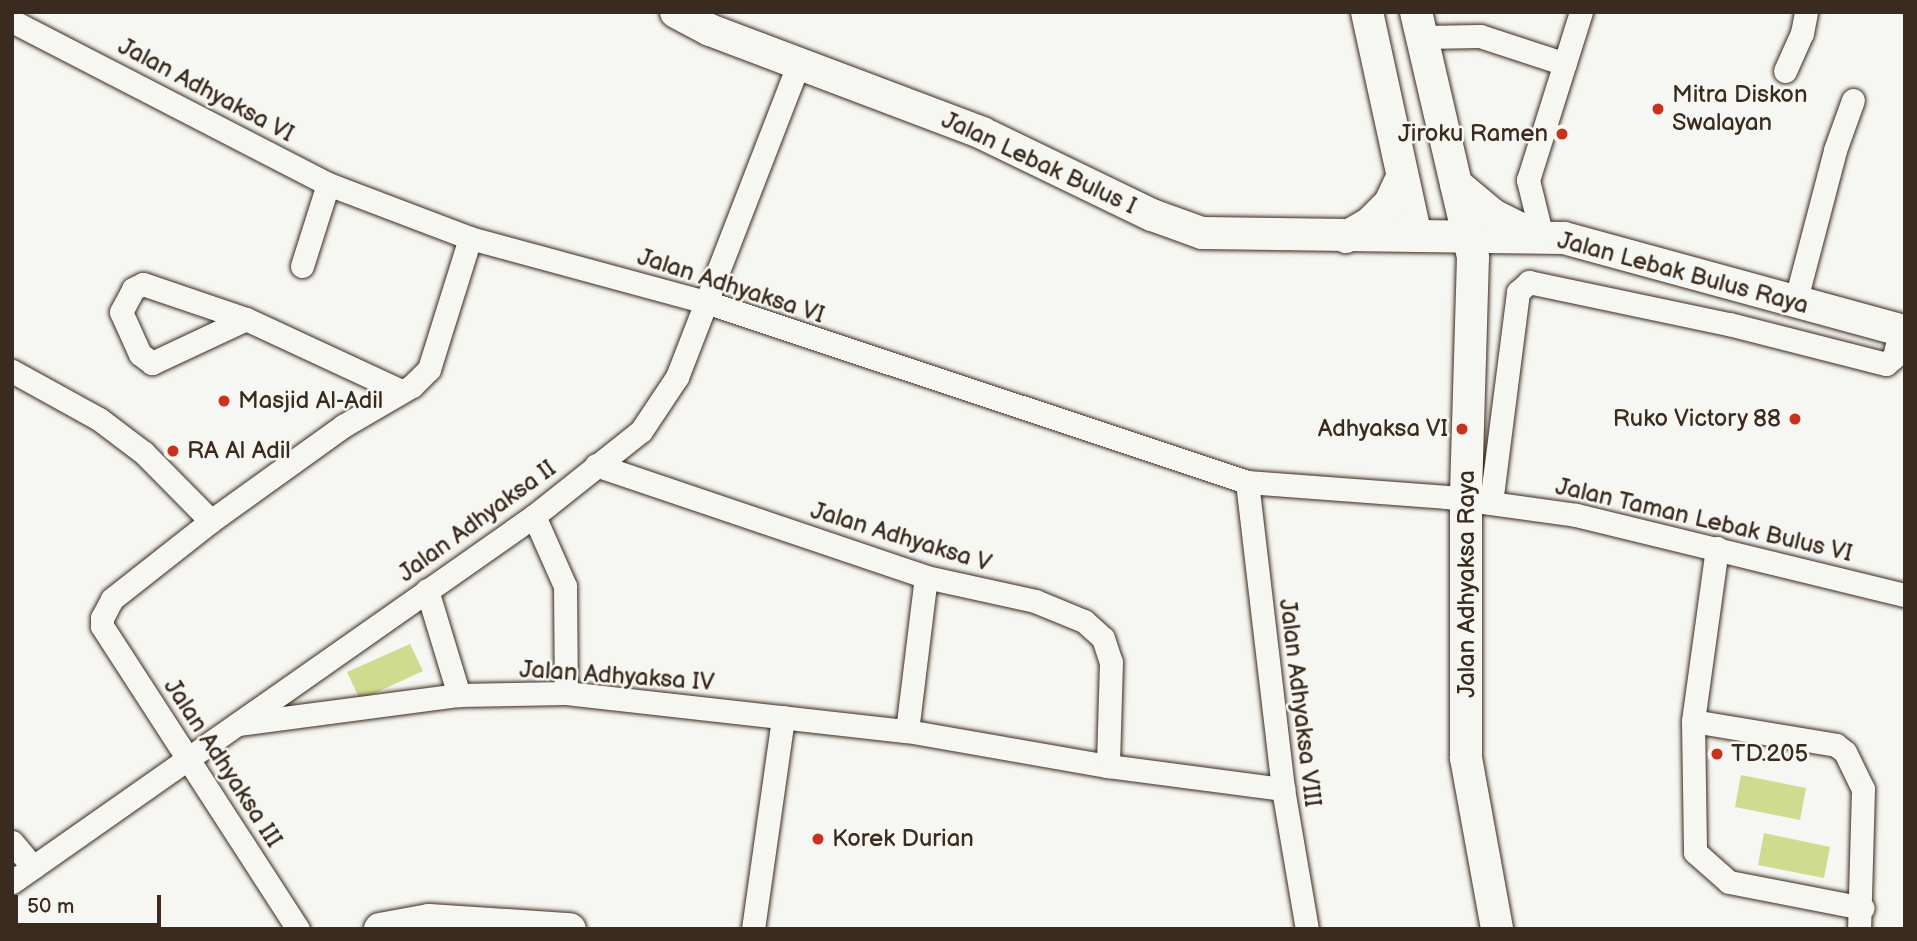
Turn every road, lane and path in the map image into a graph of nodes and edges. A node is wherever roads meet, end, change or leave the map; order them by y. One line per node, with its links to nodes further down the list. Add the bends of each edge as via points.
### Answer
1 (676, 12): 7 (street, Jalan Lebak Bulus I, via 710,30)
2 (1367, 12): 11 (street)
3 (1581, 12): 8 (street)
4 (1806, 12): 9 (street)
5 (12, 21): 12 (street, Jalan Adhyaksa VI)
6 (1419, 25): 8 (street, via 1480,36); 13 (street, Jalan Adhyaksa Raya)
7 (799, 62): 15 (street, Jalan Lebak Bulus I, via 982,133 1152,215 1202,233); 22 (street, Jalan Adhyaksa II)
8 (1565, 64): 17 (street, via 1528,180)
9 (1785, 71)
10 (1853, 100): 23 (street, via 1835,150)
11 (1402, 177): 14 (street); 15 (street, via 1390,203 1370,223)
12 (328, 184): 18 (street, Jalan Adhyaksa VI); 20 (street)
13 (1456, 184): 16 (street, Jalan Adhyaksa Raya); 17 (street, via 1493,215)
14 (1416, 236): 15 (street, Jalan Lebak Bulus I); 16 (street, Jalan Lebak Bulus Raya)
15 (1346, 237)
16 (1467, 237): 19 (street, Jalan Lebak Bulus Raya); 21 (street, Jalan Adhyaksa Raya)
17 (1540, 237): 19 (street, Jalan Lebak Bulus Raya); 23 (street, Jalan Lebak Bulus Raya, via 1578,240)
18 (470, 238): 22 (street, Jalan Adhyaksa VI); 27 (street, via 429,369)
19 (1503, 238): 21 (street, via 1485,254)
20 (302, 266)
21 (1473, 275): 30 (street, Jalan Adhyaksa Raya)
22 (706, 302): 28 (street, Jalan Adhyaksa II, via 677,377 659,407 641,431); 29 (street, Jalan Adhyaksa VI)
23 (1796, 303): 25 (street, Jalan Lebak Bulus Raya)
24 (246, 319): 24 (street, via 143,284 133,289 121,312 140,354 152,363); 27 (street)
25 (1902, 331): 30 (street, via 1894,357 1886,364 1729,324 1529,282 1518,292)
26 (12, 371): 32 (street, via 99,419 144,453)
27 (401, 391): 32 (street, via 343,426)
28 (596, 466): 31 (street, Jalan Adhyaksa II); 34 (street, Jalan Adhyaksa V)
29 (1247, 482): 30 (street, Jalan Adhyaksa VI); 45 (street, Jalan Adhyaksa VIII)
30 (1478, 501): 33 (street, Jalan Taman Lebak Bulus VI, via 1576,515); 56 (street, Jalan Adhyaksa Raya, via 1466,758)
31 (534, 516): 35 (street, Jalan Adhyaksa II); 37 (street, via 565,586)
32 (211, 521): 43 (street, Jalan Adhyaksa III, via 112,599 102,626)
33 (1717, 548): 36 (street, Jalan Taman Lebak Bulus VI); 40 (street)
34 (926, 577): 42 (street); 44 (street, Jalan Adhyaksa V, via 1035,601 1084,621 1103,638 1111,662)
35 (427, 590): 38 (street); 41 (street, Jalan Adhyaksa II)
36 (1905, 595)
37 (566, 693): 38 (street, Jalan Adhyaksa IV); 39 (street, Jalan Adhyaksa IV)
38 (458, 695): 41 (street, Jalan Adhyaksa IV)
39 (783, 717): 42 (street, Jalan Adhyaksa IV); 54 (street)
40 (1693, 722): 49 (street, via 1695,852 1704,863 1729,882); 49 (street, via 1836,745 1845,752 1863,789)
41 (239, 724): 43 (street, Jalan Adhyaksa II)
42 (907, 730): 44 (street, Jalan Adhyaksa IV)
43 (190, 760): 47 (street, Jalan Adhyaksa II); 51 (street, Jalan Adhyaksa III)
44 (1108, 766): 45 (street, Jalan Adhyaksa IV)
45 (1283, 789): 55 (street, Jalan Adhyaksa VIII)
46 (12, 842): 47 (street)
47 (33, 867): 48 (street, Jalan Adhyaksa II)
48 (12, 882)
49 (1861, 918)
50 (508, 926): 52 (street, via 429,920); 53 (street)
51 (298, 929)
52 (380, 929)
53 (570, 929)
54 (753, 929)
55 (1307, 929)
56 (1497, 929)

